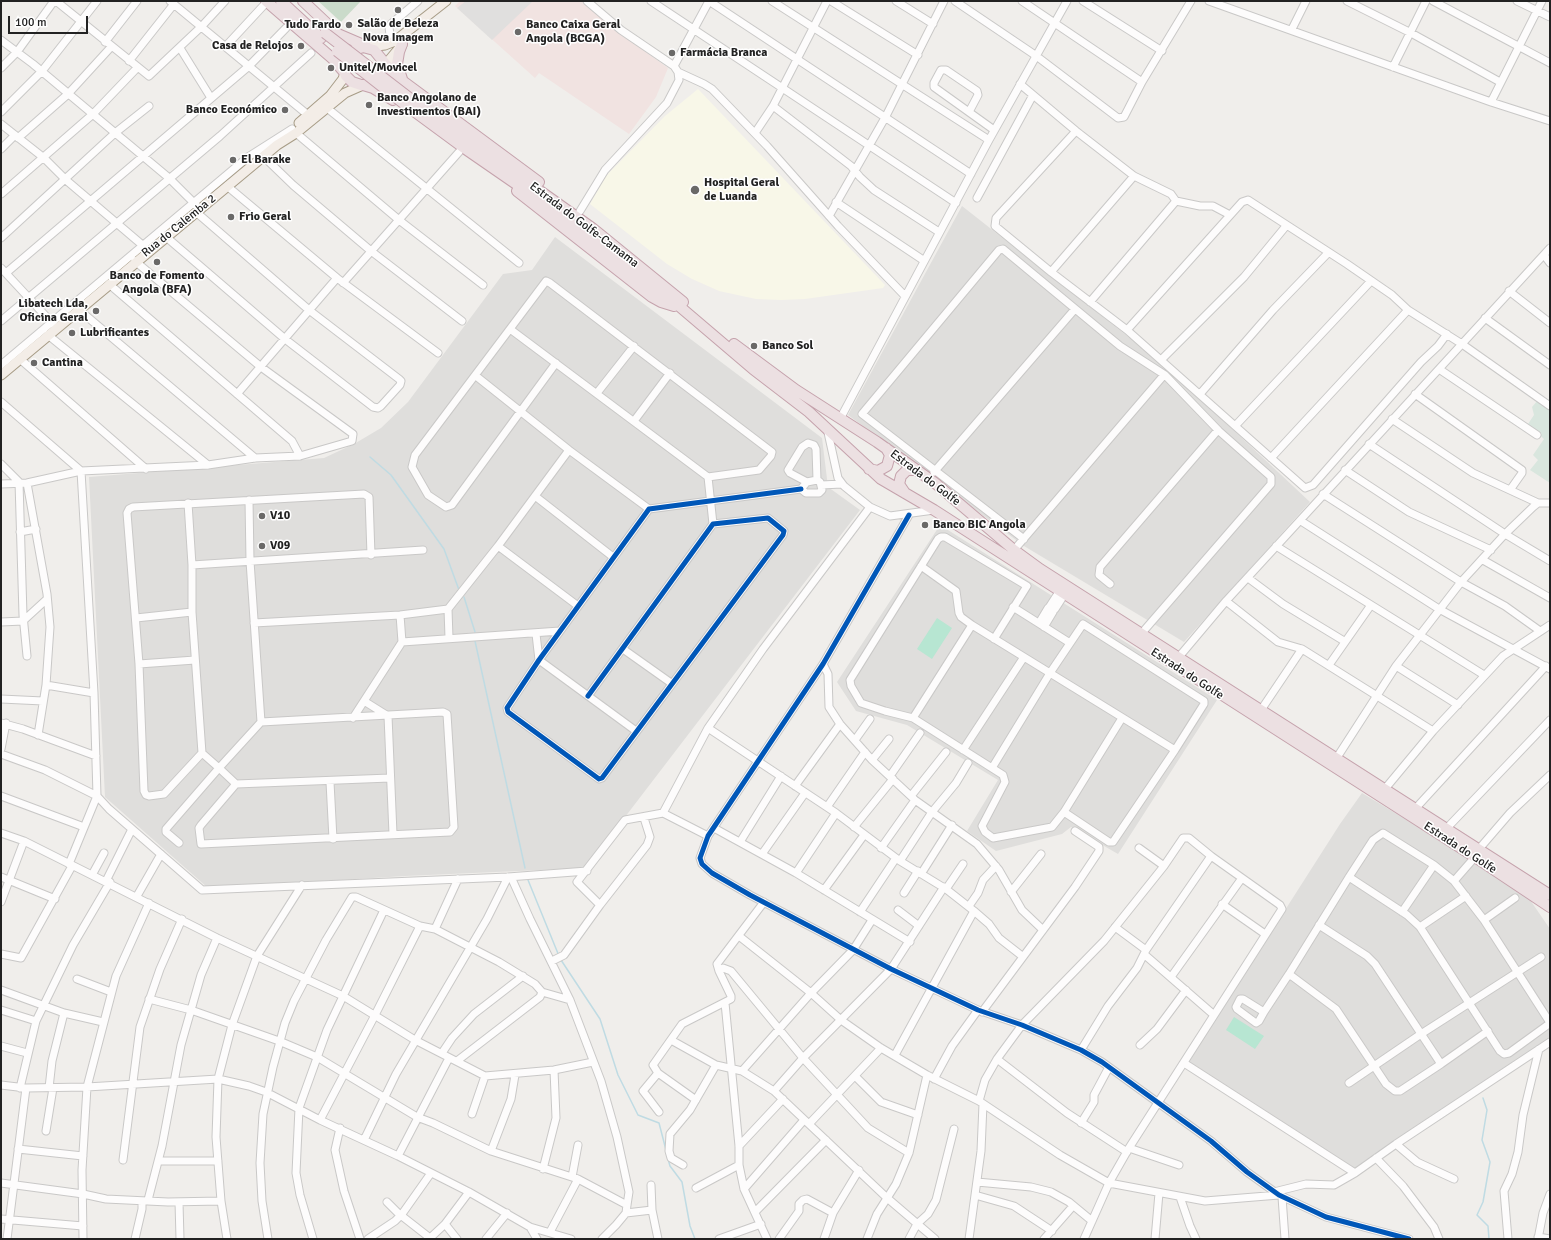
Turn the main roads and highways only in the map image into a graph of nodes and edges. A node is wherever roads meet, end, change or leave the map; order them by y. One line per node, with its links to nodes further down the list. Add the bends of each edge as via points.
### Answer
1 (281, 1): 7 (highway)
2 (291, 1): 7 (highway)
3 (303, 1): 9 (highway, via 338,34)
4 (446, 1): 9 (main road, via 407,34 391,43)
5 (453, 1): 8 (main road)
6 (265, 3): 11 (highway, via 333,59)
7 (323, 36): 14 (highway, Estrada do Golfe-Camama, bridge)
8 (402, 44): 10 (main road); 12 (highway, via 397,64)
9 (368, 47): 10 (highway); 11 (highway, via 360,47 348,54 344,64)
10 (386, 64): 12 (highway); 13 (highway, via 378,78)
11 (345, 73): 13 (highway, via 352,82); 15 (main road, via 340,85)
12 (404, 82): 16 (highway, via 505,158 581,208)
13 (362, 86): 15 (main road, via 345,93); 17 (highway, via 374,88 389,98 459,152 514,189 652,297)
14 (410, 103): 16 (highway, Estrada do Golfe-Camama); 17 (highway, Estrada do Golfe-Camama, via 464,148 574,224)
15 (294, 131): 18 (main road, Rua do Calemba 2, via 165,236 146,248 135,262 78,309 54,325 48,335)
16 (592, 228): 19 (highway, Estrada do Golfe-Camama, via 752,358)
17 (679, 306): 20 (highway, Estrada do Golfe-Camama)
18 (1, 375)
19 (840, 419): 21 (highway, Estrada do Golfe)
20 (829, 430): 22 (highway, Estrada do Golfe)
21 (886, 448): 22 (highway, via 890,456 887,466 880,471); 23 (highway, Estrada do Golfe)
22 (870, 469): 24 (highway, Estrada do Golfe, via 881,479)
23 (917, 470): 24 (highway, via 907,470 901,476 899,484); 25 (highway, Estrada do Golfe, via 1046,573 1446,829)
24 (905, 493): 25 (highway, Estrada do Golfe)
25 (1477, 853): 26 (highway, Estrada do Golfe); 27 (highway, Estrada do Golfe)
26 (1550, 895)
27 (1550, 907)

